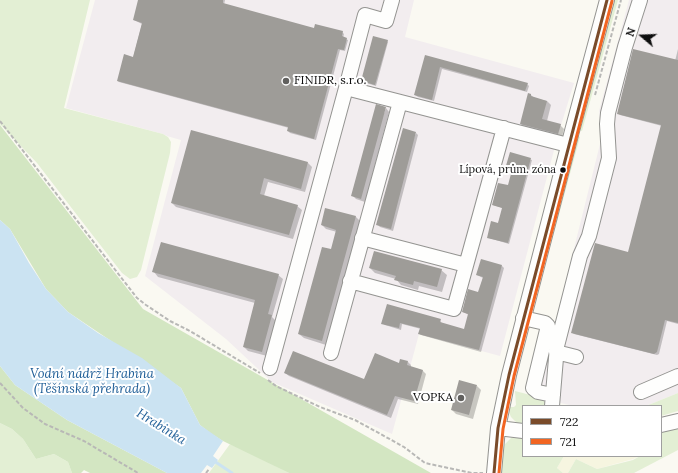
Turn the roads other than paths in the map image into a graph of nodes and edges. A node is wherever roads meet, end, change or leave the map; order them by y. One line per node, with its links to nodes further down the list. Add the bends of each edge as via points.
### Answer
1 (392, 0): 4 (street, via 386,21 365,15)
2 (607, 0): 7 (street)
3 (640, 0): 13 (street, via 608,114 609,158 589,236 580,256)
4 (346, 88): 5 (street); 15 (street)
5 (400, 102): 6 (street); 8 (street)
6 (504, 128): 7 (street); 9 (street)
7 (568, 145): 11 (street)
8 (362, 238): 9 (street); 10 (street)
9 (466, 265): 10 (street, via 454,309)
10 (350, 281): 12 (street)
11 (523, 318): 18 (street, via 548,326 533,388); 21 (street)
12 (331, 352)
13 (556, 352): 14 (street); 18 (street)
14 (576, 357)
15 (266, 373)
16 (678, 376): 17 (street)
17 (641, 392)
18 (552, 401)
19 (678, 421): 20 (street)
20 (662, 425)
21 (498, 428): 22 (street); 23 (street)
22 (522, 431)
23 (494, 473)

